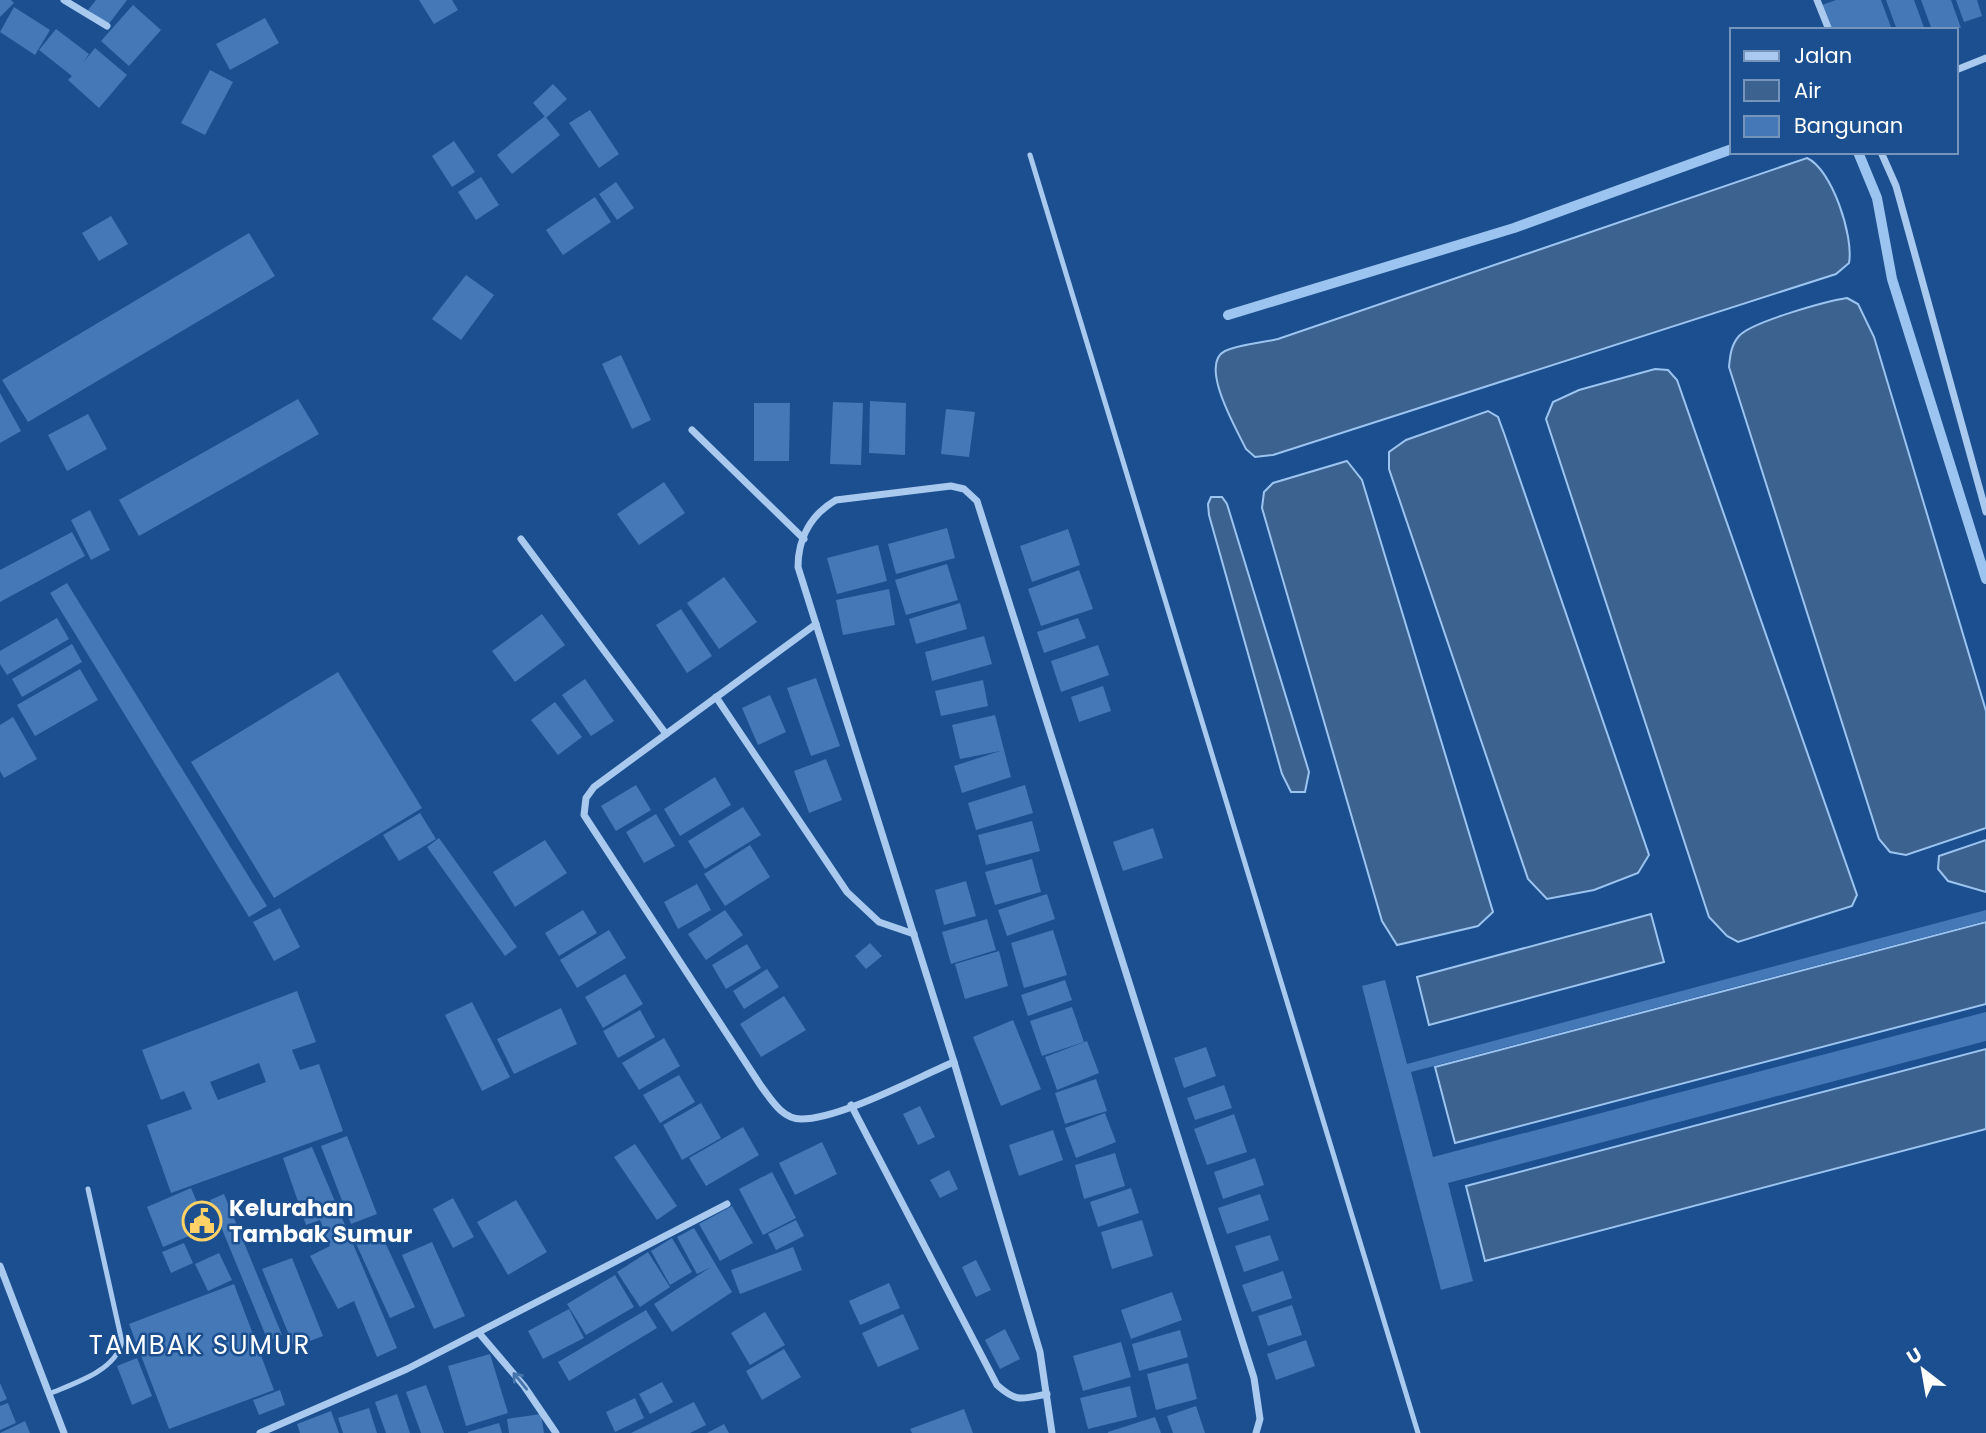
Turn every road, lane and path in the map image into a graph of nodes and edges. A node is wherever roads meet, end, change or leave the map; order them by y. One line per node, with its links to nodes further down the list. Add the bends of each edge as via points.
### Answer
1 (64, 0): 3 (street)
2 (1817, 0): 4 (street)
3 (107, 26)
4 (1828, 28)
5 (1986, 58): 6 (street)
6 (1958, 68)
7 (1882, 154): 10 (street, via 1896,186)
8 (1030, 155): 30 (lane)
9 (692, 430): 12 (street)
10 (1986, 512)
11 (521, 539): 15 (street)
12 (804, 540): 13 (street, via 798,567); 29 (street, via 810,521 836,500 951,486 964,489 977,501 1254,1378 1260,1419)
13 (817, 624): 14 (street); 16 (street)
14 (716, 697): 15 (street); 16 (street, via 847,892 879,922)
15 (666, 734): 18 (street, via 589,791 583,808 587,821 781,1112 800,1119)
16 (914, 934): 17 (street)
17 (954, 1062): 18 (street); 24 (street, via 1040,1352)
18 (851, 1105): 24 (street, via 997,1385 1011,1397 1022,1399)
19 (88, 1189): 23 (lane, via 122,1342 113,1360)
20 (727, 1204): 22 (street)
21 (0, 1266): 23 (street)
22 (479, 1333): 26 (street); 27 (street, one-way to 22)
23 (50, 1394): 25 (street)
24 (1047, 1394): 28 (street)
25 (64, 1433)
26 (260, 1433)
27 (556, 1433)
28 (1052, 1433)
29 (1256, 1433)
30 (1418, 1433)

